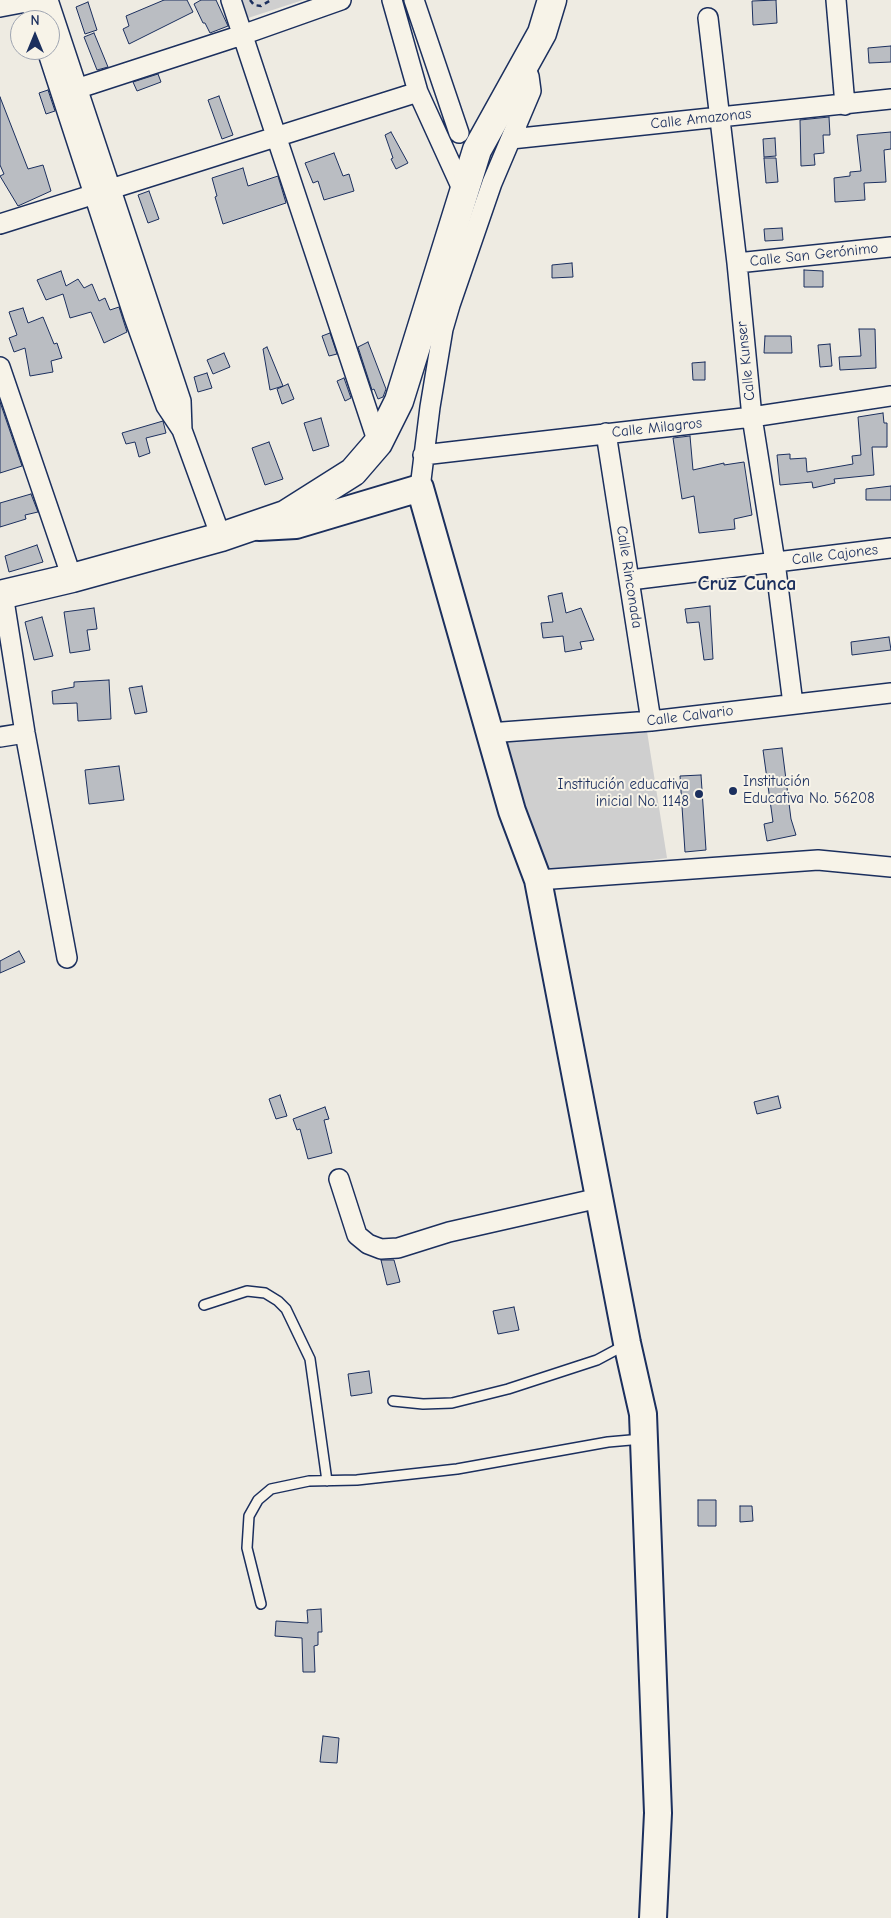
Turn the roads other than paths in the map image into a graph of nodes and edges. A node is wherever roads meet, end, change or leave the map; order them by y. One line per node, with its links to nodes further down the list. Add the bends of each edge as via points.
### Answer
1 (36, 0): 8 (street); 13 (street)
2 (231, 0): 10 (street)
3 (341, 0): 10 (street)
4 (392, 0): 14 (street)
5 (414, 0): 18 (street)
6 (552, 0): 12 (main road, via 542,33)
7 (836, 0): 16 (street)
8 (0, 7)
9 (708, 18): 17 (street, Calle Kunser)
10 (242, 35): 13 (street); 19 (street)
11 (53, 60): 13 (street)
12 (522, 70): 20 (street, via 530,76 532,90); 23 (main road, via 477,150)
13 (70, 91): 21 (street)
14 (418, 92): 19 (street); 23 (street)
15 (891, 99): 16 (street, Calle Amazonas)
16 (846, 104): 17 (street, Calle Amazonas)
17 (719, 116): 20 (street, Calle Amazonas); 27 (street, Calle Kunser)
18 (459, 133)
19 (275, 136): 22 (street); 34 (street)
20 (511, 139): 28 (street)
21 (88, 148): 22 (street); 24 (street)
22 (110, 189): 24 (street); 29 (street)
23 (464, 193): 28 (main road)
24 (92, 194): 25 (street); 29 (street)
25 (0, 224)
26 (891, 247): 27 (street, Calle San Gerónimo)
27 (737, 263): 32 (street, Calle Kunser)
28 (441, 302): 34 (main road, via 400,401); 35 (street, via 441,339)
29 (142, 314): 38 (street, via 181,401 182,430)
30 (0, 366): 41 (street)
31 (891, 396): 32 (street, Calle Milagros)
32 (752, 417): 33 (street, Calle Milagros); 40 (street, Calle Kunser)
33 (606, 433): 35 (street, Calle Milagros); 42 (street, Calle Rinconada)
34 (378, 443): 37 (main road, via 353,472 334,486 285,515)
35 (423, 455): 36 (street)
36 (420, 488): 37 (street, via 296,525); 48 (street)
37 (250, 527): 38 (main road)
38 (221, 537): 41 (main road)
39 (891, 548): 40 (street, Calle Cajones)
40 (775, 562): 42 (street, Calle Cajones); 45 (street, Calle Kunser)
41 (72, 578): 43 (main road)
42 (630, 580): 46 (street, Calle Rinconada)
43 (1, 595): 47 (street)
44 (891, 692): 45 (street, Calle Calvario)
45 (793, 704): 46 (street, Calle Calvario)
46 (651, 721): 48 (street, Calle Calvario)
47 (25, 733): 49 (street); 52 (street)
48 (489, 733): 51 (street, via 512,811)
49 (0, 737)
50 (891, 867): 51 (street, via 818,860)
51 (538, 880): 54 (street)
52 (67, 958)
53 (339, 1179): 54 (street, via 357,1235 381,1249 398,1248 448,1232)
54 (599, 1198): 56 (street)
55 (204, 1305): 59 (lane, via 247,1291 264,1293 286,1309 310,1359)
56 (627, 1343): 57 (lane, via 597,1360 452,1403); 58 (street, via 643,1414)
57 (393, 1401)
58 (643, 1439): 59 (lane, via 608,1442 457,1469); 61 (street, via 657,1793)
59 (327, 1481): 60 (lane, via 282,1485 258,1500 250,1516 247,1548)
60 (261, 1604)
61 (653, 1918)

